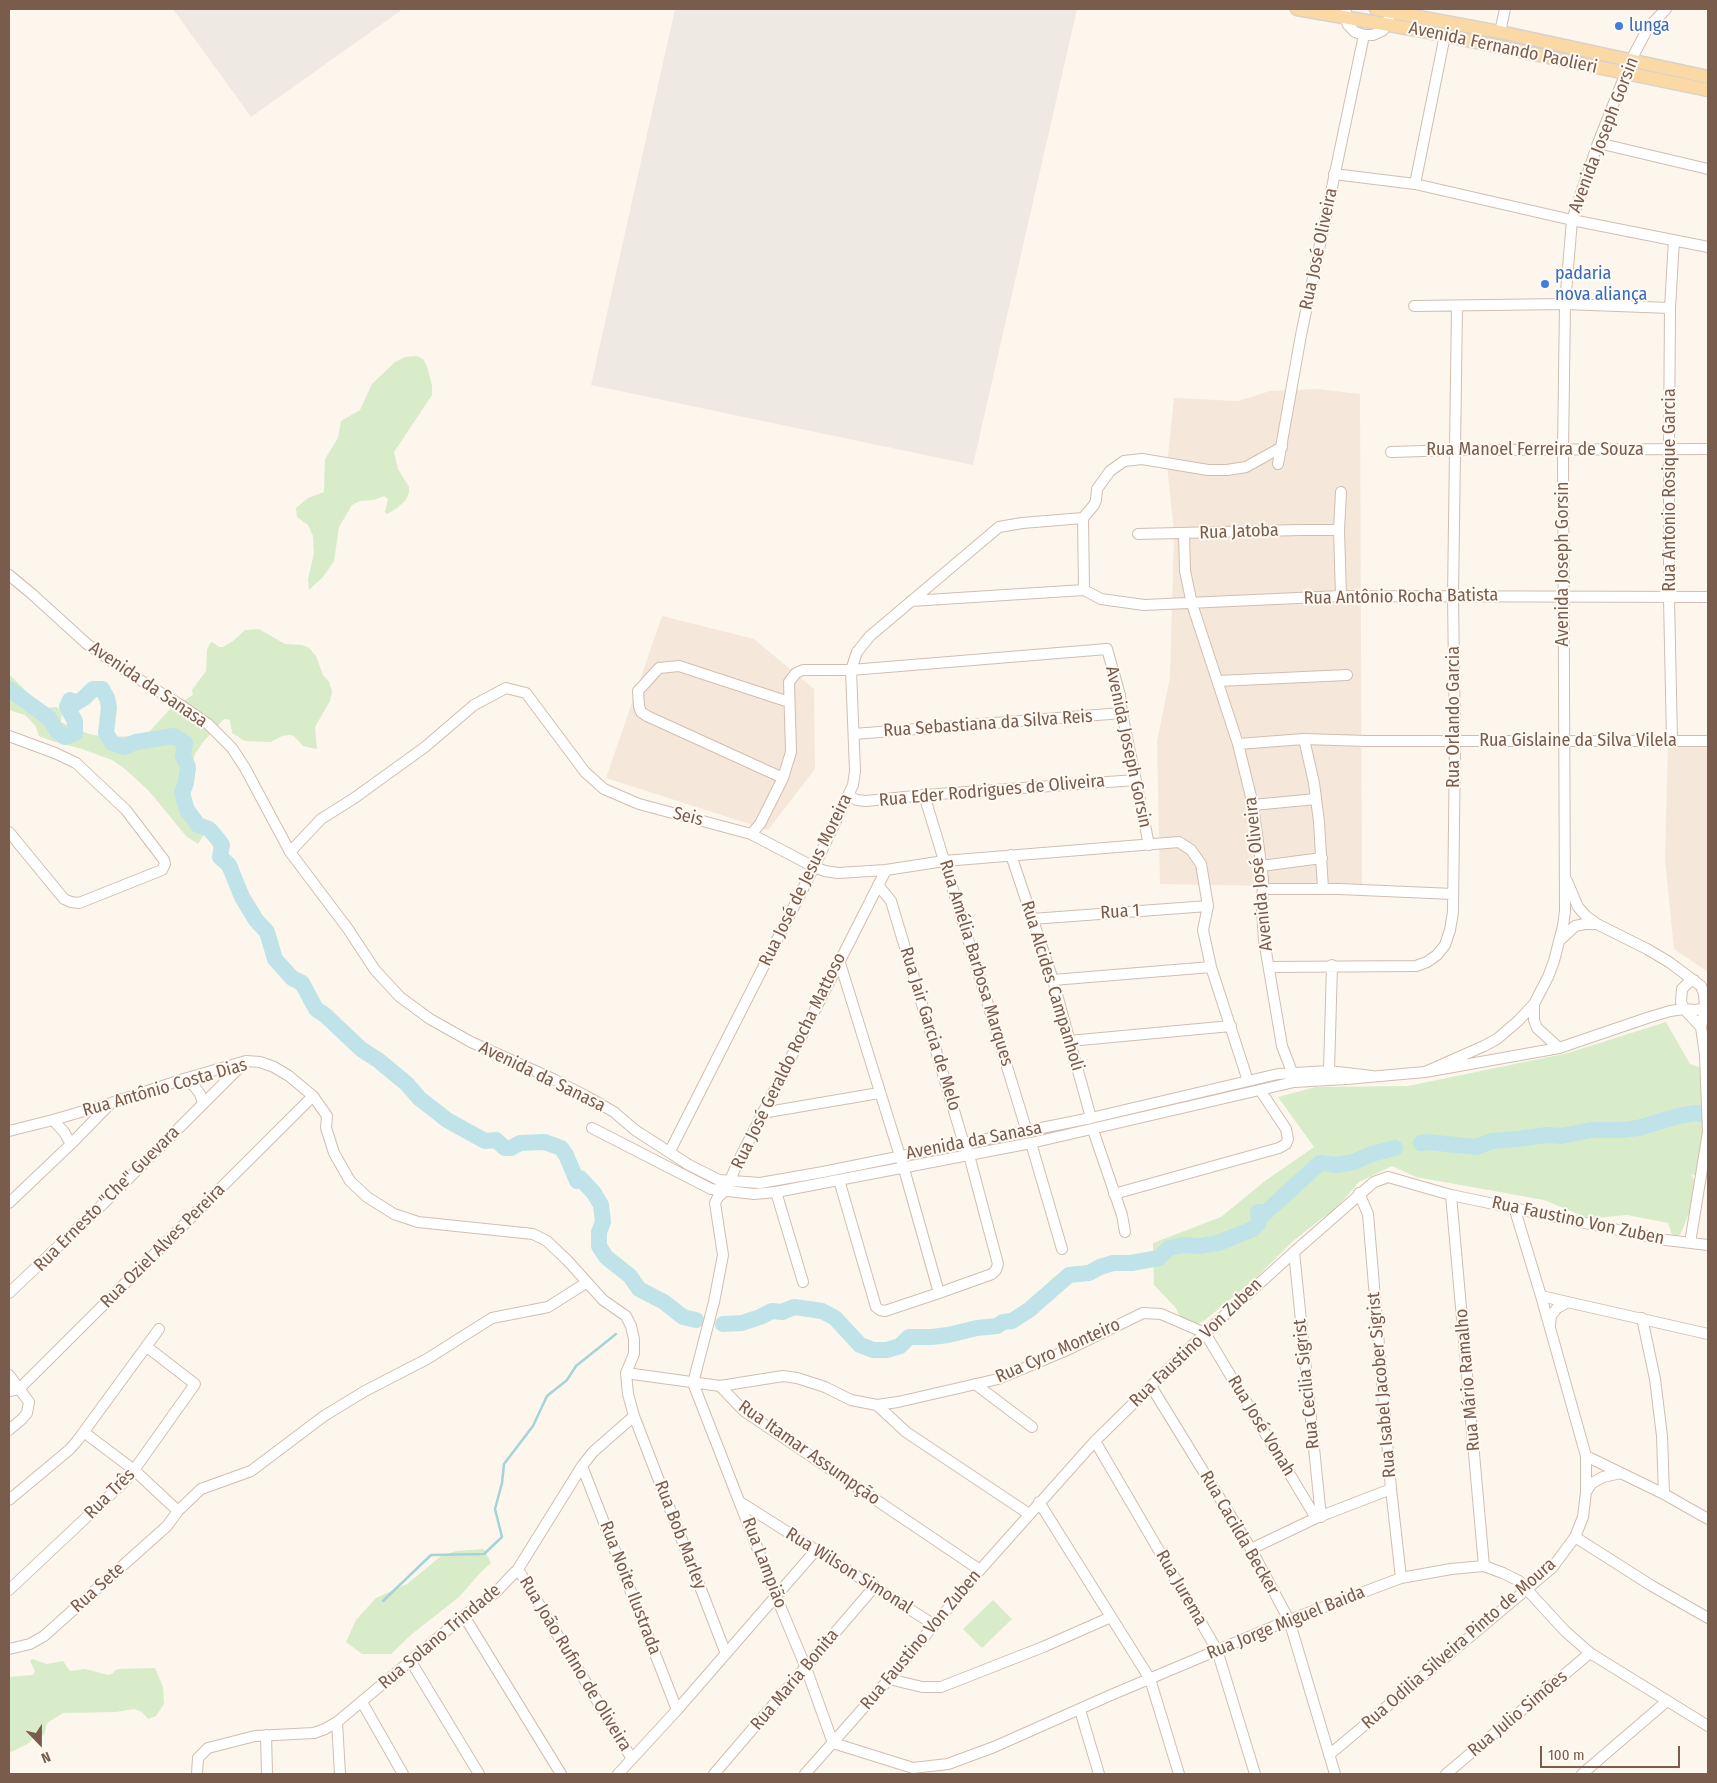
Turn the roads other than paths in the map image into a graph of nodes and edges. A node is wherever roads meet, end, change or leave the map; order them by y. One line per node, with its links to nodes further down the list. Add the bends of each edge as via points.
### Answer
1 (1297, 9): 6 (main road, Avenida Fernando Paolieri)
2 (1376, 9): 5 (main road, Avenida Fernando Paolieri)
3 (1505, 9): 8 (street)
4 (1666, 9): 11 (street, Avenida Joseph Gorsin, via 1648,28)
5 (1390, 10): 7 (street); 8 (main road, Avenida Fernando Paolieri)
6 (1345, 13): 7 (main road, Avenida Fernando Paolieri); 9 (street, via 1348,25)
7 (1388, 24): 9 (street, via 1382,31); 10 (main road, Avenida Fernando Paolieri)
8 (1500, 32): 11 (main road, Avenida Fernando Paolieri)
9 (1364, 35): 17 (street, Rua José Oliveira)
10 (1445, 35): 12 (main road, Avenida Fernando Paolieri); 18 (street)
11 (1631, 60): 12 (street, Avenida Joseph Gorsin); 13 (main road, Avenida Fernando Paolieri)
12 (1625, 73): 14 (main road, Avenida Fernando Paolieri); 15 (street, Avenida Joseph Gorsin)
13 (1708, 77)
14 (1708, 90)
15 (1598, 143): 16 (street); 19 (street, Avenida Joseph Gorsin)
16 (1708, 169)
17 (1334, 174): 18 (street); 26 (street, Rua José Oliveira)
18 (1414, 184): 19 (street)
19 (1572, 220): 20 (street); 22 (street, Avenida Joseph Gorsin)
20 (1674, 240): 21 (street); 25 (street, Rua Antonio Rosique Garcia)
21 (1708, 247)
22 (1565, 304): 24 (street); 25 (street); 30 (street, Avenida Joseph Gorsin)
23 (1414, 306): 24 (street)
24 (1458, 306): 29 (street, Rua Orlando Garcia)
25 (1670, 308): 27 (street, Rua Antonio Rosique Garcia)
26 (1282, 446): 32 (street, Rua José Oliveira); 34 (street, via 1246,467 1227,470 1142,459 1124,461 1110,471 1097,489 1094,505)
27 (1670, 449): 28 (street, Rua Manoel Ferreira de Souza); 30 (street, Rua Manoel Ferreira de Souza); 44 (street, Rua Antonio Rosique Garcia)
28 (1708, 449)
29 (1456, 450): 30 (street, Rua Manoel Ferreira de Souza); 31 (street, Rua Manoel Ferreira de Souza); 41 (street, Rua Orlando Garcia)
30 (1563, 450): 42 (street, Avenida Joseph Gorsin)
31 (1391, 452)
32 (1278, 464)
33 (1341, 492): 35 (street)
34 (1083, 518): 39 (street); 45 (street, Rua José de Jesus Moreira, via 998,527)
35 (1340, 530): 37 (street, Rua Jatoba); 40 (street)
36 (1138, 534): 37 (street, Rua Jatoba)
37 (1184, 534): 46 (street, Avenida José Oliveira, via 1185,571)
38 (9, 575): 69 (street, Avenida da Sanasa, via 87,644 208,724 246,768)
39 (1084, 590): 45 (street); 46 (street, Rua Antônio Rocha Batista, via 1098,598 1128,603)
40 (1341, 596): 41 (street, Rua Antônio Rocha Batista); 46 (street, Rua Antônio Rocha Batista)
41 (1453, 596): 42 (street, Rua Antônio Rocha Batista); 56 (street, Rua Orlando Garcia)
42 (1563, 596): 44 (street, Rua Antônio Rocha Batista); 58 (street, Avenida Joseph Gorsin)
43 (1708, 597): 44 (street, Rua Antônio Rocha Batista)
44 (1669, 598): 55 (street, Rua Antonio Rosique Garcia)
45 (911, 601): 47 (street, Rua José de Jesus Moreira, via 870,636 857,652)
46 (1192, 604): 49 (street, Avenida José Oliveira)
47 (851, 670): 50 (street, via 803,670 796,673 789,682); 51 (street, Avenida Joseph Gorsin, via 1107,649); 52 (street, Rua José de Jesus Moreira)
48 (1347, 675): 49 (street)
49 (1218, 682): 59 (street, Avenida José Oliveira)
50 (789, 702): 60 (street, via 791,752); 60 (street, via 680,666 659,668 638,691 641,712 647,716)
51 (1122, 713): 52 (street, Rua Sebastiana da Silva Reis); 61 (street, Avenida Joseph Gorsin)
52 (854, 734): 63 (street, Rua José de Jesus Moreira, via 855,771)
53 (9, 736): 66 (street, via 76,763 126,810 164,860 162,870 79,903 71,902 64,899)
54 (1304, 739): 56 (street, Rua Gislaine da Silva Vilela); 59 (street, Rua Gislaine da Silva Vilela); 64 (street)
55 (1672, 740): 57 (street, Rua Gislaine da Silva Vilela); 58 (street, Rua Gislaine da Silva Vilela)
56 (1455, 741): 58 (street, Rua Gislaine da Silva Vilela); 80 (street, Rua Orlando Garcia)
57 (1708, 741)
58 (1564, 742): 76 (street, Avenida Joseph Gorsin)
59 (1238, 744): 65 (street, Avenida José Oliveira)
60 (783, 778): 67 (street, via 760,824)
61 (1136, 780): 62 (street, Rua Eder Rodrigues de Oliveira); 68 (street, Avenida Joseph Gorsin)
62 (924, 795): 63 (street, Rua Eder Rodrigues de Oliveira, via 866,801); 72 (street, Rua Amélia Barbosa Marques)
63 (849, 796): 73 (street, Rua José de Jesus Moreira)
64 (1316, 799): 65 (street); 71 (street)
65 (1253, 805): 74 (street, Avenida José Oliveira)
66 (9, 832)
67 (751, 834): 69 (street, Seis, via 639,804 604,789 585,772 526,693 506,688 474,705 425,747 321,820); 73 (street, Seis)
68 (1149, 845): 70 (street, Seis); 81 (street, Seis, via 1179,842 1191,850 1201,864)
69 (290, 852): 124 (street, Avenida da Sanasa, via 348,928 375,970 400,997 430,1019 471,1042 553,1078 614,1112)
70 (1011, 855): 72 (street, Seis); 82 (street, Rua Alcides Campanholi)
71 (1322, 858): 74 (street); 79 (street)
72 (944, 861): 75 (street, Seis); 119 (street, Rua Amélia Barbosa Marques)
73 (814, 866): 75 (street, Seis, via 838,873); 124 (street, Rua José de Jesus Moreira)
74 (1261, 866): 78 (street, Avenida José Oliveira)
75 (886, 870): 77 (street, Rua José Geraldo Rocha Mattoso)
76 (1563, 871): 83 (street, via 1578,907); 84 (street, Avenida Joseph Gorsin, via 1564,911)
77 (878, 885): 85 (street, Rua José Geraldo Rocha Mattoso); 122 (street, Rua Jair Garcia de Melo, via 891,901)
78 (1263, 889): 79 (street); 88 (street, Avenida José Oliveira, via 1264,940)
79 (1323, 889): 80 (street)
80 (1453, 894): 86 (street, Rua Orlando Garcia, via 1453,912 1445,945 1427,962 1416,966)
81 (1208, 906): 82 (street, Rua 1); 87 (street, via 1203,930)
82 (1032, 919): 89 (street, Rua Alcides Campanholi)
83 (1597, 924): 84 (street, via 1575,926); 90 (street, via 1669,962)
84 (1559, 941): 91 (street, Avenida Joseph Gorsin, via 1551,969)
85 (839, 960): 108 (street); 113 (street, Rua José Geraldo Rocha Mattoso)
86 (1332, 966): 88 (street, Rua Orlando Garcia); 101 (street)
87 (1211, 967): 89 (street); 94 (street)
88 (1270, 967): 102 (street, Avenida José Oliveira, via 1282,1046)
89 (1053, 980): 96 (street, Rua Alcides Campanholi)
90 (1701, 986): 92 (street); 93 (street, via 1689,982 1682,989 1680,998)
91 (1534, 1004): 97 (street, Avenida Joseph Gorsin, via 1508,1030); 98 (street, via 1537,1028)
92 (1706, 1008): 93 (street); 95 (street)
93 (1684, 1009): 95 (street); 98 (street)
94 (1231, 1026): 96 (street); 106 (street)
95 (1701, 1027): 110 (street)
96 (1069, 1041): 114 (street, Rua Alcides Campanholi)
97 (1484, 1046): 100 (street, via 1484,1056); 103 (street, Avenida Joseph Gorsin)
98 (1559, 1048): 100 (street)
99 (246, 1061): 105 (street, Rua Antônio Costa Dias); 109 (street, Rua Antônio Costa Dias, via 274,1067); 112 (street, Rua Ernesto "Che" Guevara)
100 (1488, 1061): 103 (street)
101 (1329, 1071): 102 (street, Avenida da Sanasa); 104 (street, Avenida da Sanasa)
102 (1292, 1072): 106 (street, Avenida da Sanasa)
103 (1425, 1072): 104 (street)
104 (1372, 1076): 107 (street, Avenida da Sanasa, via 1294,1082)
105 (184, 1078): 111 (street, Rua Antônio Costa Dias); 112 (street, via 194,1086)
106 (1248, 1080): 114 (street, Avenida da Sanasa)
107 (1260, 1090): 117 (street, Avenida da Sanasa); 132 (street, via 1286,1129 1286,1144)
108 (879, 1093): 113 (street); 125 (street)
109 (313, 1096): 143 (street, Rua Antônio Costa Dias, via 327,1116 326,1128 338,1159 350,1181 367,1197 394,1214 418,1222 532,1234 547,1241); 160 (street, Rua Oziel Alves Pereira)
110 (1708, 1100): 120 (street)
111 (111, 1103): 115 (street, Rua Antônio Costa Dias); 121 (street)
112 (203, 1103): 144 (street, Rua Ernesto "Che" Guevara)
113 (762, 1114): 128 (street, Rua José Geraldo Rocha Mattoso)
114 (1091, 1118): 119 (street, Avenida da Sanasa)
115 (53, 1120): 118 (street, Rua Antônio Costa Dias); 121 (street)
116 (592, 1128): 130 (street, Avenida da Sanasa, via 698,1184)
117 (1093, 1130): 123 (street, Avenida da Sanasa); 132 (street)
118 (9, 1131)
119 (1027, 1132): 122 (street, Avenida da Sanasa)
120 (1708, 1132): 138 (street)
121 (71, 1144): 135 (street)
122 (964, 1144): 125 (street, Avenida da Sanasa); 126 (street, Rua Jair Garcia de Melo)
123 (1031, 1144): 126 (street, Avenida da Sanasa); 140 (street)
124 (670, 1152): 128 (street, Avenida da Sanasa, via 709,1176)
125 (900, 1155): 127 (street); 128 (street, Avenida da Sanasa, via 760,1183)
126 (969, 1155): 127 (street, Avenida da Sanasa); 145 (street, Rua Jair Garcia de Melo, via 998,1264 992,1274)
127 (904, 1169): 129 (street, Avenida da Sanasa); 145 (street)
128 (730, 1180): 130 (street, Rua José Geraldo Rocha Mattoso)
129 (839, 1180): 131 (street, Avenida da Sanasa); 145 (street, via 876,1307 885,1311)
130 (724, 1192): 131 (street, Avenida da Sanasa); 156 (street, Rua José Geraldo Rocha Mattoso, via 715,1203 723,1255)
131 (776, 1192): 142 (street)
132 (1114, 1194): 137 (street)
133 (1359, 1194): 134 (street, Rua Faustino Von Zuben, via 1374,1182 1388,1177); 141 (street, Rua Faustino Von Zuben); 171 (street, Rua Isabel Jacober Sigrist, via 1368,1214)
134 (1451, 1195): 136 (street, Rua Faustino Von Zuben); 184 (street, Rua Mário Ramalho)
135 (9, 1204)
136 (1514, 1207): 138 (street, Rua Faustino Von Zuben); 146 (street, Rua Odilia Silveira Pinto de Moura)
137 (1125, 1232)
138 (1690, 1243): 139 (street, Rua Faustino Von Zuben)
139 (1708, 1244)
140 (1062, 1249)
141 (1294, 1252): 151 (street, Rua Faustino Von Zuben); 179 (street, Rua Cecilia Sigrist)
142 (803, 1282)
143 (586, 1283): 154 (street, Rua Antônio Costa Dias, via 626,1316 631,1326 634,1354); 177 (street, Rua Sete, via 548,1306 492,1318 427,1359 324,1416 251,1471 201,1489)
144 (9, 1293)
145 (939, 1293)
146 (1541, 1296): 147 (street); 149 (street, Rua Odilia Silveira Pinto de Moura)
147 (1568, 1302): 148 (street); 149 (street, via 1557,1308)
148 (1642, 1318): 152 (street); 173 (street, via 1655,1380 1662,1436)
149 (1550, 1326): 167 (street, Rua Odilia Silveira Pinto de Moura)
150 (160, 1329): 153 (street)
151 (1205, 1333): 157 (street, Rua Cyro Monteiro, via 1161,1314 1142,1313 1026,1369); 159 (street, Rua Faustino Von Zuben); 179 (street, Rua José Vonah)
152 (1708, 1334)
153 (147, 1347): 165 (street); 169 (street, Rua Três, via 195,1384)
154 (626, 1373): 156 (street); 162 (street, Rua Bob Marley)
155 (9, 1375): 160 (street)
156 (693, 1383): 158 (street); 175 (street, Rua Lampião)
157 (975, 1384): 161 (street, Rua Cyro Monteiro); 163 (street)
158 (720, 1386): 161 (street, via 784,1376 825,1387 851,1400); 186 (street, Rua Itamar Assumpção, via 744,1411)
159 (1151, 1386): 166 (street, Rua Faustino Von Zuben); 182 (street, Rua Cacilda Becker)
160 (14, 1390): 164 (street, via 29,1402 27,1413)
161 (878, 1405): 178 (street, via 906,1432)
162 (634, 1416): 168 (street, Rua Solano Trindade); 200 (street, Rua Bob Marley)
163 (1032, 1428)
164 (9, 1430)
165 (85, 1432): 169 (street); 174 (street, via 69,1450)
166 (1095, 1441): 176 (street, Rua Faustino Von Zuben); 198 (street, Rua Jurema)
167 (1586, 1456): 170 (street); 172 (street, Rua Odilia Silveira Pinto de Moura)
168 (582, 1466): 185 (street, Rua Solano Trindade); 207 (street, Rua Noite Ilustrada)
169 (134, 1470): 177 (street); 189 (street, Rua Três)
170 (1621, 1473): 172 (street, via 1592,1483); 173 (street)
171 (1391, 1489): 179 (street); 187 (street, Rua Isabel Jacober Sigrist)
172 (1586, 1492): 181 (street, Rua Odilia Silveira Pinto de Moura, via 1583,1517)
173 (1664, 1494): 180 (street)
174 (9, 1500)
175 (740, 1502): 183 (street, Rua Wilson Simonal); 191 (street, Rua Lampião)
176 (1039, 1502): 178 (street, Rua Faustino Von Zuben); 193 (street)
177 (178, 1511): 197 (street, Rua Sete, via 167,1526 44,1636 30,1644)
178 (1029, 1514): 186 (street, Rua Faustino Von Zuben)
179 (1318, 1518): 182 (street)
180 (1708, 1519)
181 (1575, 1537): 190 (street, Rua Odilia Silveira Pinto de Moura, via 1552,1568); 194 (street)
182 (1250, 1549): 195 (street, Rua Cacilda Becker)
183 (816, 1550): 188 (street, Rua Wilson Simonal); 191 (street)
184 (1484, 1566): 187 (street, Rua Jorge Miguel Baida); 190 (street, Rua Jorge Miguel Baida, via 1518,1581)
185 (518, 1569): 192 (street, Rua Solano Trindade, via 496,1592); 214 (street, Rua João Rufino de Oliveira)
186 (980, 1570): 196 (street, Rua Faustino Von Zuben)
187 (1401, 1578): 195 (street, Rua Jorge Miguel Baida)
188 (875, 1586): 196 (street, Rua Wilson Simonal); 202 (street, Rua Maria Bonita)
189 (9, 1590)
190 (1528, 1590): 199 (street, Rua Jorge Miguel Baida); 213 (street, Rua Odilia Silveira Pinto de Moura)
191 (776, 1596): 200 (street); 202 (street, Rua Lampião)
192 (464, 1616): 201 (street, Rua Solano Trindade); 220 (street)
193 (1111, 1617): 203 (street, via 941,1687 922,1687); 204 (street)
194 (1708, 1618)
195 (1289, 1620): 198 (street, Rua Jorge Miguel Baida); 213 (street, Rua Cacilda Becker)
196 (934, 1624): 203 (street, Rua Faustino Von Zuben)
197 (9, 1649)
198 (1217, 1650): 204 (street, Rua Jorge Miguel Baida); 226 (street, Rua Jurema)
199 (1590, 1653): 205 (street, Rua Jorge Miguel Baida); 228 (street, Rua Julio Simões)
200 (726, 1654): 207 (street)
201 (410, 1660): 206 (street, Rua Solano Trindade); 219 (street)
202 (806, 1668): 212 (street, Rua Lampião); 222 (street, Rua Maria Bonita)
203 (889, 1679): 212 (street, Rua Faustino Von Zuben)
204 (1150, 1679): 208 (street, Rua Jorge Miguel Baida); 225 (street)
205 (1667, 1701): 210 (street, Rua Jorge Miguel Baida); 229 (street)
206 (362, 1702): 209 (street, Rua Solano Trindade); 218 (street)
207 (677, 1710): 214 (street)
208 (1080, 1710): 212 (street, Rua Jorge Miguel Baida, via 994,1748 948,1764 913,1768); 224 (street)
209 (337, 1722): 211 (street, Rua Solano Trindade, via 314,1732); 217 (street)
210 (1708, 1726)
211 (266, 1735): 215 (street, Rua Solano Trindade, via 208,1748 198,1758); 216 (street)
212 (833, 1743): 223 (street, Rua Faustino Von Zuben)
213 (1329, 1755): 227 (street, Rua Cacilda Becker)
214 (632, 1759): 221 (street)
215 (197, 1774)
216 (267, 1774)
217 (340, 1774)
218 (403, 1774)
219 (479, 1774)
220 (561, 1774)
221 (618, 1774)
222 (714, 1774)
223 (805, 1774)
224 (1099, 1774)
225 (1179, 1774)
226 (1255, 1774)
227 (1335, 1774)
228 (1446, 1774)
229 (1582, 1774)

